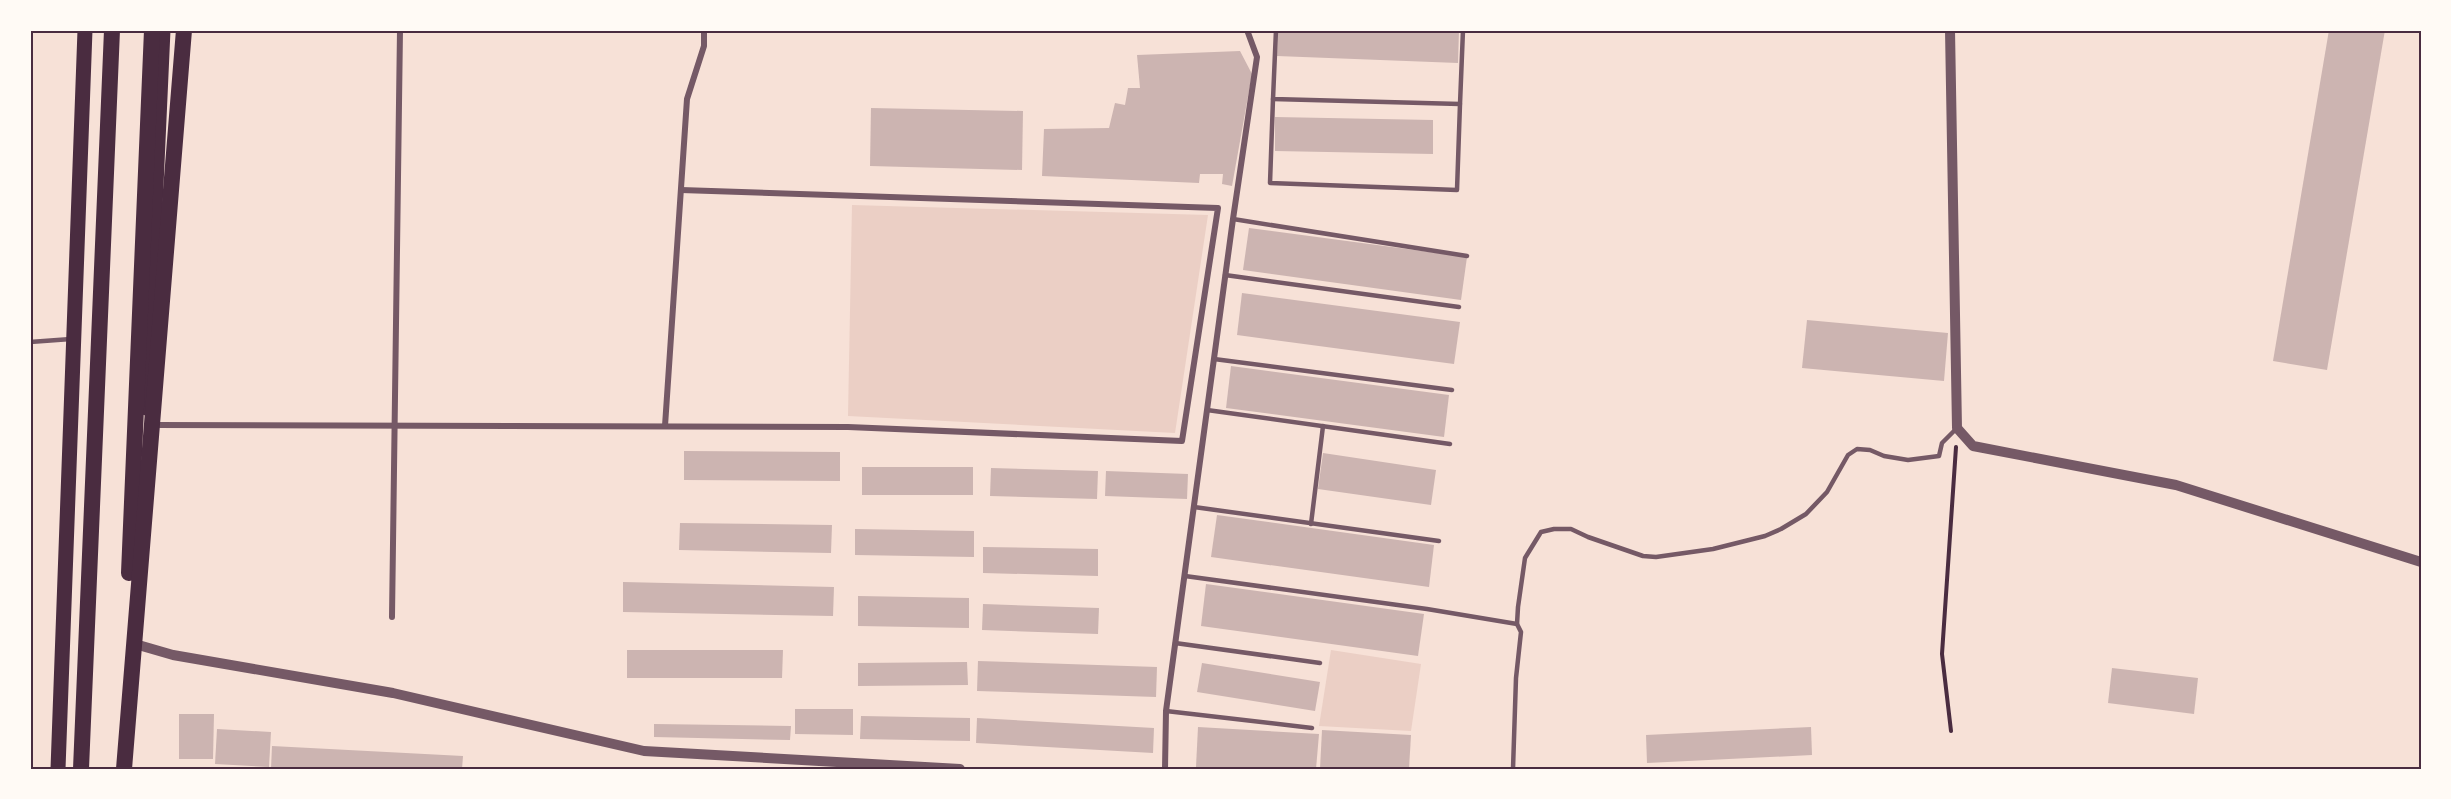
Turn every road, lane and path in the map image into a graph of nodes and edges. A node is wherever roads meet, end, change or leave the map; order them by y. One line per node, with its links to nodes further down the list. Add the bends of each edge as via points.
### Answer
1 (85, 30): 19 (main road)
2 (112, 30): 44 (highway)
3 (152, 30): 45 (highway)
4 (163, 30): 24 (main road)
5 (184, 30): 45 (highway)
6 (400, 30): 25 (street)
7 (704, 30): 14 (street, via 704,46 687,99)
8 (1247, 30): 15 (street, via 1257,57)
9 (1276, 30): 12 (lane)
10 (1463, 30): 13 (lane)
11 (1950, 30): 28 (street)
12 (1273, 99): 13 (lane); 13 (lane, via 1270,183 1445,190 1457,190)
13 (1460, 104)
14 (681, 190): 26 (street); 26 (street, via 1218,208 1182,441 848,427)
15 (1233, 219): 16 (lane); 17 (street)
16 (1467, 256)
17 (1225, 275): 18 (lane); 21 (street)
18 (1459, 307)
19 (74, 339): 20 (lane); 43 (main road)
20 (30, 342)
21 (1214, 359): 22 (lane); 23 (street)
22 (1452, 390)
23 (1207, 410): 27 (lane); 30 (street)
24 (145, 425): 25 (street); 38 (main road)
25 (394, 425): 26 (street); 35 (street)
26 (664, 426)
27 (1323, 426): 29 (lane); 31 (lane)
28 (1957, 428): 33 (street, via 1973,446 2176,485); 36 (lane, via 1942,443 1939,456 1908,460 1857,449 1848,455 1816,506 1766,536 1656,557 1643,556 1571,529 1541,532 1524,558); 42 (path, via 1942,654)
29 (1450, 444)
30 (1194, 507): 31 (lane); 34 (street)
31 (1311, 524): 32 (lane)
32 (1439, 542)
33 (2421, 562)
34 (1185, 576): 36 (lane); 37 (street)
35 (392, 617)
36 (1517, 624): 49 (lane, via 1521,632)
37 (1175, 643): 39 (lane); 40 (street)
38 (135, 644): 46 (main road); 47 (street, via 173,655 393,693 644,752)
39 (1320, 663)
40 (1166, 711): 41 (lane); 48 (street)
41 (1312, 728)
42 (1951, 731)
43 (58, 769)
44 (81, 769)
45 (122, 769)
46 (129, 769)
47 (960, 769)
48 (1165, 769)
49 (1513, 769)

